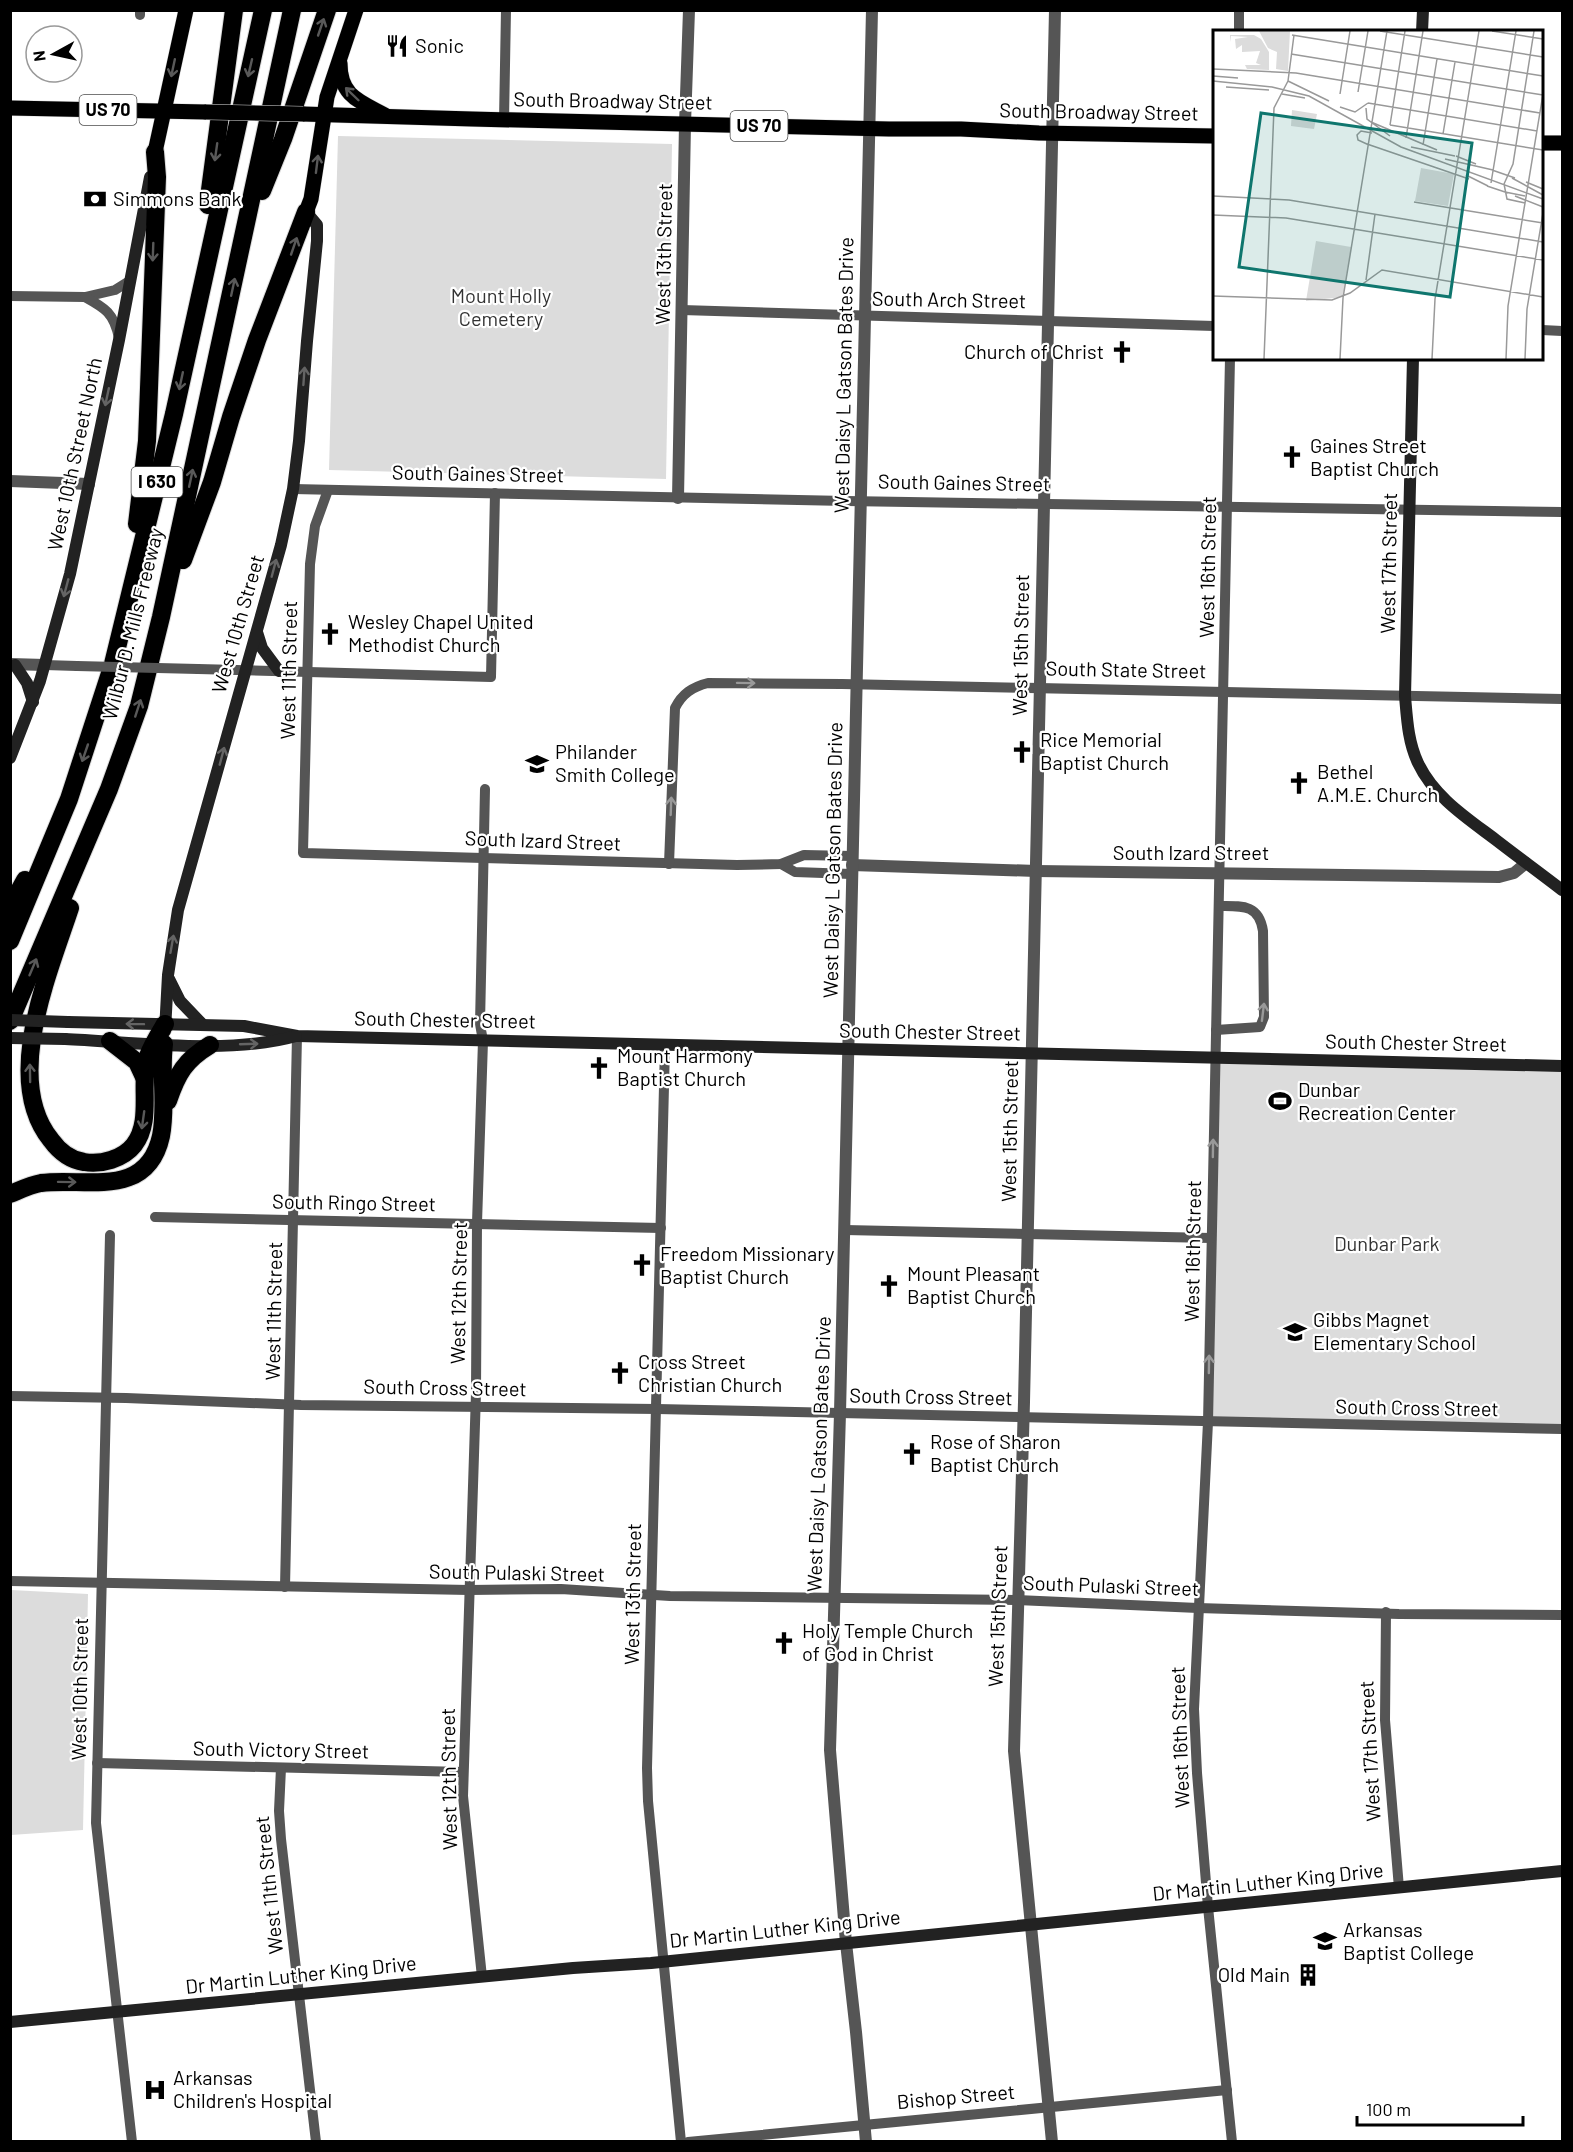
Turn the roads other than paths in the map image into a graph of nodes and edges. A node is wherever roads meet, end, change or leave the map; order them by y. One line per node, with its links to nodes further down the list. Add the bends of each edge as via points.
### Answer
1 (186, 10): 17 (main road, one-way to 17)
2 (234, 10): 40 (highway, one-way to 40)
3 (263, 10): 40 (highway, Wilbur D. Mills Freeway / I 630, one-way to 40)
4 (292, 10): 29 (highway, Wilbur D. Mills Freeway / I 630)
5 (327, 10): 29 (highway, one-way to 5)
6 (356, 10): 15 (main road)
7 (506, 10): 20 (street)
8 (689, 10): 21 (street, West 13th Street)
9 (872, 10): 22 (street, West Daisy L Gatson Bates Drive)
10 (1055, 10): 23 (street, West 15th Street)
11 (1239, 10): 13 (street)
12 (1423, 10): 14 (main road)
13 (1239, 30)
14 (1422, 30)
15 (340, 55): 18 (main road); 19 (main road, one-way to 15, via 347,91 340,76)
16 (10, 108): 17 (main road, South Broadway Street / US 70)
17 (164, 111): 18 (main road, South Broadway Street / US 70, bridge); 27 (main road)
18 (323, 114): 19 (main road, South Broadway Street / US 70); 28 (main road, one-way to 18)
19 (387, 117): 20 (main road, South Broadway Street / US 70)
20 (504, 120): 21 (main road, South Broadway Street / US 70)
21 (685, 124): 22 (main road, South Broadway Street / US 70); 33 (street, West 13th Street)
22 (870, 129): 23 (main road, South Broadway Street / US 70); 34 (street, West Daisy L Gatson Bates Drive)
23 (1053, 133): 24 (main road, South Broadway Street / US 70); 35 (street, West 15th Street)
24 (1213, 136)
25 (1543, 143): 26 (main road)
26 (1563, 143)
27 (155, 152): 30 (main road, West 10th Street North); 54 (highway, one-way to 54, via 147,441)
28 (306, 212): 45 (main road, West 10th Street, one-way to 28, via 317,241 317,225); 55 (highway, one-way to 28)
29 (243, 240): 55 (highway, Wilbur D. Mills Freeway / I 630, one-way to 29)
30 (131, 280): 32 (street, via 115,290); 39 (main road, West 10th Street North)
31 (10, 296): 32 (street)
32 (85, 297): 39 (street, via 109,313)
33 (682, 310): 34 (street, South Arch Street); 48 (street, West 13th Street)
34 (864, 316): 35 (street, South Arch Street); 49 (street, West Daisy L Gatson Bates Drive)
35 (1049, 321): 36 (street, South Arch Street); 50 (street, West 15th Street)
36 (1213, 326)
37 (1543, 330): 38 (street)
38 (1563, 331)
39 (119, 340): 44 (main road, West 10th Street North, one-way to 44)
40 (190, 340): 54 (highway, Wilbur D. Mills Freeway / I 630, one-way to 54)
41 (1230, 360): 51 (street, West 16th Street)
42 (1413, 360): 52 (main road, West 17th Street)
43 (10, 481): 44 (street)
44 (89, 483): 58 (main road, West 10th Street North, one-way to 58)
45 (293, 489): 46 (street, South Gaines Street); 56 (main road, West 10th Street, one-way to 45)
46 (328, 490): 47 (street, South Gaines Street); 61 (street, West 11th Street, via 311,545)
47 (495, 493): 48 (street, South Gaines Street); 61 (street, via 491,676)
48 (678, 498): 49 (street, South Gaines Street)
49 (861, 501): 50 (street, South Gaines Street); 62 (street, West Daisy L Gatson Bates Drive)
50 (1044, 504): 51 (street, South Gaines Street); 63 (street, West 15th Street)
51 (1226, 507): 52 (street, South Gaines Street); 64 (street, West 16th Street)
52 (1410, 509): 53 (street, South Gaines Street); 65 (main road, West 17th Street)
53 (1563, 512)
54 (127, 613): 71 (highway, Wilbur D. Mills Freeway / I 630, one-way to 71)
55 (161, 617): 69 (highway, Wilbur D. Mills Freeway / I 630, one-way to 55, via 139,706)
56 (257, 633): 59 (main road, West 10th Street); 60 (main road, via 262,648)
57 (13, 664): 58 (street); 67 (main road, via 27,683)
58 (45, 665): 59 (street, bridge); 67 (main road, West 10th Street North)
59 (245, 671): 60 (street); 84 (main road, West 10th Street, one-way to 59, via 178,910)
60 (279, 672): 61 (street)
61 (308, 672): 72 (street, West 11th Street)
62 (857, 684): 63 (street, South State Street); 75 (street, South State Street, one-way to 62, via 674,715 678,701 689,690 717,682); 77 (street, West Daisy L Gatson Bates Drive)
63 (1039, 688): 64 (street, South State Street); 78 (street, West 15th Street)
64 (1223, 692): 65 (street, South State Street); 79 (street, West 16th Street)
65 (1405, 696): 66 (street, South State Street); 74 (main road, West 17th Street, via 1410,742 1427,779 1452,806)
66 (1563, 699)
67 (33, 702): 68 (main road, West 10th Street North)
68 (10, 758)
69 (109, 789): 85 (highway, Wilbur D. Mills Freeway / I 630, one-way to 69); 100 (highway, one-way to 69, via 140,1135 130,1150 117,1158 92,1163 72,1159 42,1129 30,1081 36,1019)
70 (485, 789): 73 (street, West 12th Street)
71 (69, 799): 81 (highway); 83 (highway, Wilbur D. Mills Freeway / I 630)
72 (303, 853): 73 (street, South Izard Street)
73 (485, 858): 75 (street, South Izard Street); 92 (street, West 12th Street, via 480,1024)
74 (1527, 863): 79 (street, South Izard Street, via 1513,874 1499,878); 80 (main road, West 17th Street)
75 (669, 864): 76 (street, South Izard Street)
76 (781, 864): 77 (street, South Izard Street, via 795,872); 77 (street, South Izard Street, via 804,855)
77 (852, 865): 78 (street, South Izard Street); 96 (street, West Daisy L Gatson Bates Drive)
78 (1036, 871): 79 (street, South Izard Street); 97 (street, West 15th Street)
79 (1218, 874): 82 (street, West 16th Street)
80 (1563, 890)
81 (10, 906)
82 (1219, 906): 88 (street, West 16th Street); 88 (street, one-way to 82, via 1260,1027 1264,1017 1261,919 1252,909)
83 (10, 941)
84 (168, 975): 86 (main road, West 10th Street); 87 (main road, via 180,1001)
85 (10, 1021): 86 (main road, South Chester Street, one-way to 85, bridge)
86 (165, 1024): 87 (main road, South Chester Street); 93 (highway)
87 (203, 1025): 89 (main road, South Chester Street, via 244,1026)
88 (1216, 1030): 98 (street, West 16th Street)
89 (297, 1036): 92 (main road, South Chester Street); 94 (main road, South Chester Street, one-way to 89, via 273,1043); 104 (street, West 11th Street)
90 (10, 1038): 91 (main road, South Chester Street, bridge)
91 (110, 1041): 93 (main road, South Chester Street); 100 (highway, via 137,1062)
92 (483, 1041): 95 (main road, South Chester Street); 105 (street, West 12th Street)
93 (159, 1044): 94 (main road, South Chester Street); 100 (highway, via 148,1056); 101 (highway)
94 (210, 1045): 101 (highway, via 194,1055 178,1074)
95 (665, 1046): 96 (main road, South Chester Street); 106 (street, West 13th Street)
96 (848, 1050): 97 (main road, South Chester Street); 107 (street, West Daisy L Gatson Bates Drive)
97 (1030, 1054): 98 (main road, South Chester Street); 108 (street, West 15th Street)
98 (1215, 1058): 99 (main road, South Chester Street); 110 (street, West 16th Street, one-way to 98)
99 (1563, 1066)
100 (144, 1077)
101 (162, 1120): 102 (highway, one-way to 101, via 40,1183 110,1183 124,1179 152,1157)
102 (10, 1194)
103 (155, 1217): 104 (street, South Ringo Street)
104 (294, 1219): 105 (street, South Ringo Street); 113 (street, West 11th Street)
105 (477, 1223): 106 (street, South Ringo Street); 114 (street, West 12th Street)
106 (661, 1228): 115 (street, West 13th Street)
107 (845, 1230): 108 (street); 116 (street, West Daisy L Gatson Bates Drive)
108 (1028, 1234): 110 (street); 117 (street, West 15th Street)
109 (110, 1235): 112 (street, West 10th Street)
110 (1211, 1238): 118 (street, West 16th Street, one-way to 110)
111 (10, 1396): 112 (street, South Cross Street)
112 (107, 1398): 113 (street, South Cross Street); 121 (street, West 10th Street)
113 (290, 1404): 114 (street, South Cross Street); 122 (street, West 11th Street)
114 (474, 1407): 115 (street, South Cross Street); 123 (street, West 12th Street)
115 (657, 1409): 116 (street, South Cross Street); 124 (street, West 13th Street)
116 (840, 1413): 117 (street, South Cross Street); 125 (street, West Daisy L Gatson Bates Drive)
117 (1024, 1418): 118 (street, South Cross Street); 126 (street, West 15th Street)
118 (1208, 1422): 119 (street, South Cross Street); 127 (street, West 16th Street)
119 (1563, 1429)
120 (10, 1581): 121 (street, South Pulaski Street)
121 (102, 1583): 122 (street, South Pulaski Street); 130 (street, West 10th Street)
122 (285, 1587): 123 (street, South Pulaski Street)
123 (469, 1590): 124 (street, South Pulaski Street, via 561,1589); 132 (street, West 12th Street)
124 (652, 1596): 125 (street, South Pulaski Street); 138 (street, West 13th Street, via 647,1779)
125 (834, 1599): 126 (street, South Pulaski Street); 137 (street, West Daisy L Gatson Bates Drive, via 831,1770)
126 (1017, 1600): 127 (street, South Pulaski Street); 136 (street, West 15th Street, via 1014,1751)
127 (1198, 1608): 128 (street, South Pulaski Street); 135 (street, West 16th Street, via 1195,1744)
128 (1386, 1612): 129 (street, South Pulaski Street); 134 (street, West 17th Street, via 1385,1720)
129 (1563, 1615)
130 (97, 1763): 131 (street, South Victory Street); 141 (street, West 10th Street, via 98,1844)
131 (281, 1768): 132 (street, South Victory Street); 140 (street, West 11th Street, via 281,1839)
132 (463, 1772): 139 (street, West 12th Street)
133 (1563, 1871): 134 (main road, Dr Martin Luther King Drive)
134 (1399, 1888): 135 (main road, Dr Martin Luther King Drive)
135 (1208, 1907): 136 (main road, Dr Martin Luther King Drive); 143 (street, West 16th Street)
136 (1031, 1924): 137 (main road, Dr Martin Luther King Drive); 144 (street, West 15th Street)
137 (846, 1943): 138 (main road, Dr Martin Luther King Drive); 145 (street, West Daisy L Gatson Bates Drive)
138 (663, 1961): 139 (main road, Dr Martin Luther King Drive); 148 (street, West 13th Street)
139 (482, 1977): 140 (main road, Dr Martin Luther King Drive)
140 (298, 1995): 141 (main road, Dr Martin Luther King Drive); 147 (street, West 11th Street)
141 (117, 2013): 142 (main road, Dr Martin Luther King Drive); 146 (street, West 10th Street)
142 (10, 2022)
143 (1227, 2090): 144 (street, Bishop Street); 152 (street, West 16th Street)
144 (1048, 2108): 145 (street, Bishop Street); 151 (street, West 15th Street)
145 (864, 2123): 149 (street, Bishop Street); 150 (street, West Daisy L Gatson Bates Drive)
146 (132, 2142)
147 (316, 2142)
148 (681, 2142)
149 (688, 2142)
150 (866, 2142)
151 (1052, 2142)
152 (1232, 2142)

